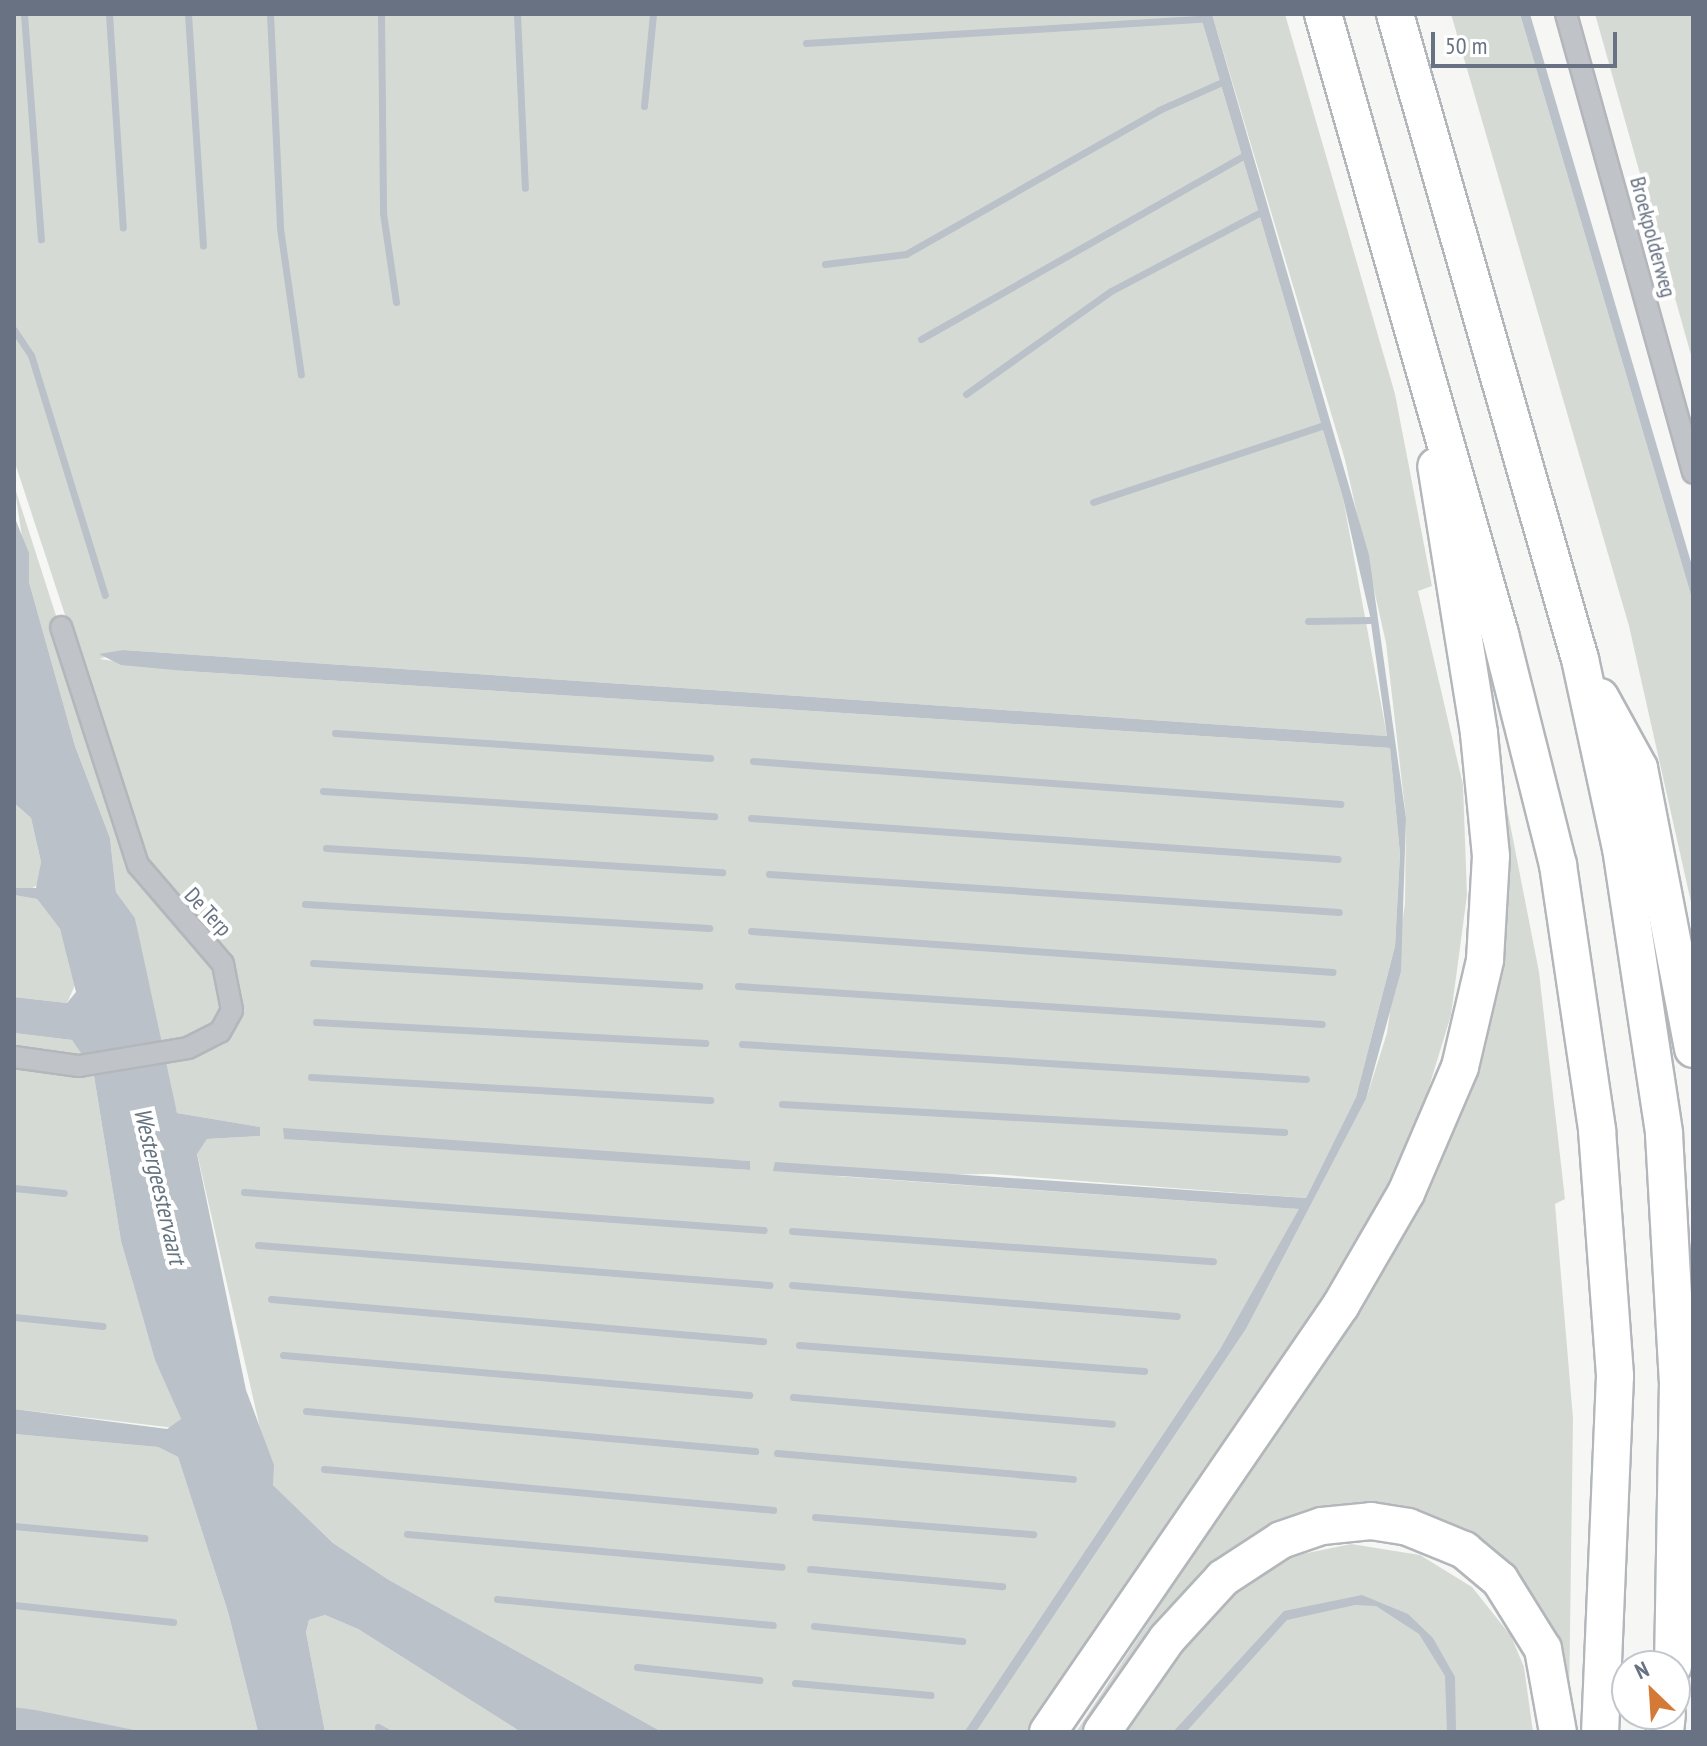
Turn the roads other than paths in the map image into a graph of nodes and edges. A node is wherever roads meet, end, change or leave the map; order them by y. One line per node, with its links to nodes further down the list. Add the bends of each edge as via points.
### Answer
1 (1323, 14): 4 (highway)
2 (1395, 14): 7 (highway)
3 (1566, 14): 5 (street, Broekpolderweg)
4 (1430, 381): 11 (highway, via 1441,517 1479,733 1491,856 1485,960 1460,1067 1406,1193 1341,1305); 14 (highway, via 1558,865 1597,1130 1615,1376)
5 (1693, 473)
6 (61, 627): 9 (street, De Terp, via 138,865 223,964 232,1010 220,1032 188,1048 79,1066)
7 (1580, 659): 8 (highway, via 1639,768); 10 (highway, via 1621,848 1664,1134 1678,1381)
8 (1693, 1049)
9 (14, 1057)
10 (1673, 1650)
11 (1048, 1732)
12 (1102, 1732): 13 (highway, via 1185,1617 1223,1578 1281,1540 1322,1526 1371,1521 1408,1527 1464,1550 1500,1580 1543,1649)
13 (1558, 1732)
14 (1600, 1732)

